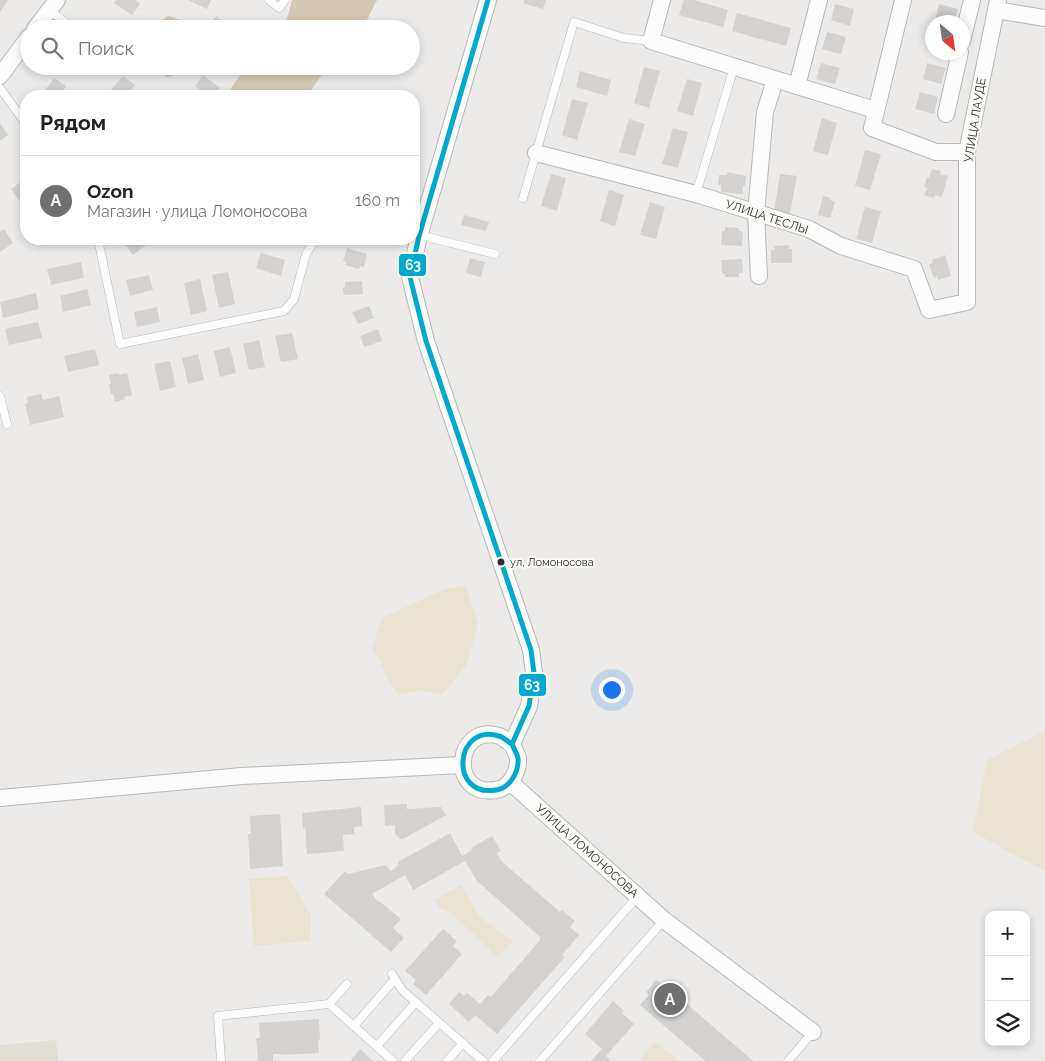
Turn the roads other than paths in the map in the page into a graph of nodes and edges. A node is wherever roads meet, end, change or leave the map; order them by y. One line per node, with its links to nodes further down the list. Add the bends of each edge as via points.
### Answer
1 (269, 0): 2 (lane, via 279,8)
2 (285, 0)
3 (488, 0): 30 (street)
4 (662, 0): 14 (street)
5 (818, 0): 20 (street)
6 (903, 0): 22 (street)
7 (972, 0): 10 (street)
8 (53, 5): 12 (street); 13 (lane)
9 (997, 5): 11 (street); 25 (street, УЛИЦА ЛАУДЕ)
10 (968, 15)
11 (1045, 18)
12 (42, 20)
13 (66, 20)
14 (651, 41): 17 (street); 26 (lane, via 624,38 574,22)
15 (20, 49): 18 (street)
16 (958, 60): 23 (street)
17 (734, 67): 19 (street); 27 (lane)
18 (0, 76)
19 (775, 80): 20 (street); 29 (street, via 765,112)
20 (796, 86): 22 (street)
21 (0, 88): 24 (lane)
22 (875, 110): 25 (street, via 872,128 936,152)
23 (946, 114)
24 (20, 116)
25 (967, 152): 37 (street, УЛИЦА ЛАУДЕ)
26 (536, 153): 27 (street, УЛИЦА ТЕСЛЫ); 28 (lane)
27 (696, 194): 29 (street, УЛИЦА ТЕСЛЫ)
28 (523, 198)
29 (756, 213): 36 (street); 37 (street, УЛИЦА ТЕСЛЫ, via 809,230 841,246 914,269 929,310)
30 (420, 224)
31 (420, 235): 35 (lane)
32 (99, 245): 33 (lane, via 120,344 284,311 294,299)
33 (311, 245)
34 (415, 245): 40 (street, via 410,277 418,312 532,650 534,673 529,706)
35 (495, 254)
36 (759, 276)
37 (967, 302)
38 (0, 396): 39 (lane)
39 (7, 424)
40 (512, 744): 41 (street, via 500,736 485,735 471,741 463,754); 42 (street, via 518,757 517,770)
41 (462, 765): 42 (street, via 469,782 482,790 497,790); 43 (street, via 242,776)
42 (510, 782): 44 (street, УЛИЦА ЛОМОНОСОВА)
43 (0, 798)
44 (638, 896): 45 (street, УЛИЦА ЛОМОНОСОВА); 59 (lane)
45 (664, 920): 51 (street, УЛИЦА ЛОМОНОСОВА); 60 (lane)
46 (347, 984): 48 (lane)
47 (416, 1002): 49 (lane); 50 (lane, via 402,990 393,976); 53 (lane)
48 (329, 1004): 50 (lane); 54 (lane, via 218,1016)
49 (439, 1023): 52 (lane); 56 (lane)
50 (354, 1026): 53 (lane)
51 (814, 1032): 61 (lane)
52 (463, 1043): 57 (lane); 58 (lane)
53 (377, 1046): 55 (lane)
54 (221, 1061)
55 (393, 1061)
56 (405, 1061)
57 (448, 1061)
58 (484, 1061)
59 (493, 1061)
60 (540, 1061)
61 (788, 1061)

